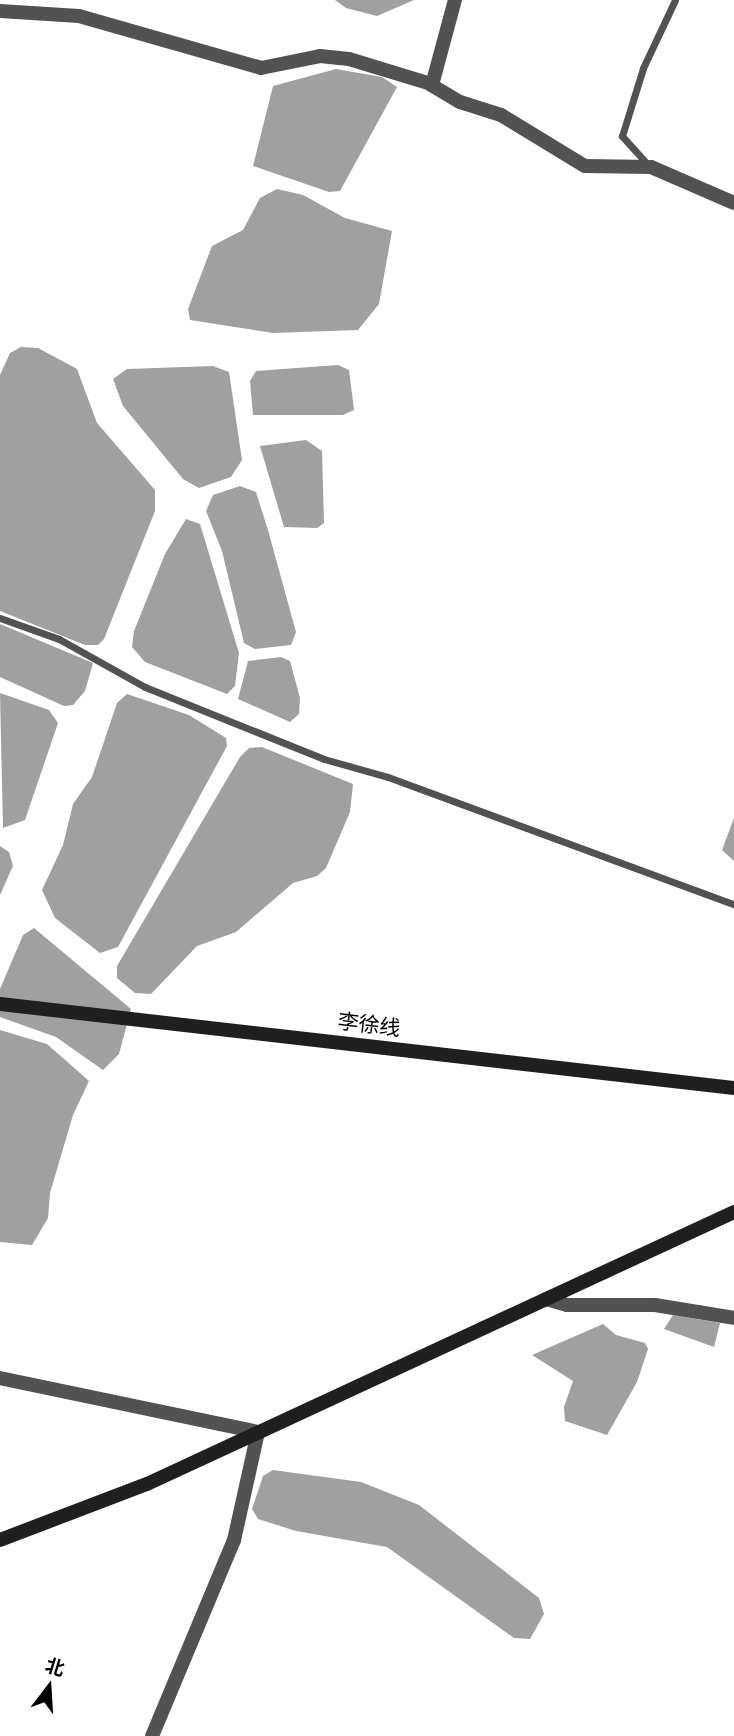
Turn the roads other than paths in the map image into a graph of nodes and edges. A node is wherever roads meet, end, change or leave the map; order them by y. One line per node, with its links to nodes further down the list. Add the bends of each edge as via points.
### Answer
1 (455, 0): 4 (street)
2 (675, 0): 5 (lane, via 643,68 622,135)
3 (0, 11): 4 (street, via 79,16 261,68 335,57)
4 (432, 85): 5 (street, via 460,103 501,115 585,166)
5 (651, 167): 6 (street)
6 (734, 203)
7 (0, 618): 8 (lane, via 59,639 145,687 324,759 388,777)
8 (734, 904)
9 (0, 1004): 10 (street, 李徐线)
10 (734, 1088)
11 (734, 1212): 12 (street)
12 (546, 1299): 13 (street, via 567,1305 655,1305); 15 (street)
13 (734, 1318)
14 (0, 1378): 15 (street)
15 (258, 1432): 16 (street, via 99,1505); 17 (street, via 234,1540)
16 (0, 1540)
17 (152, 1736)

